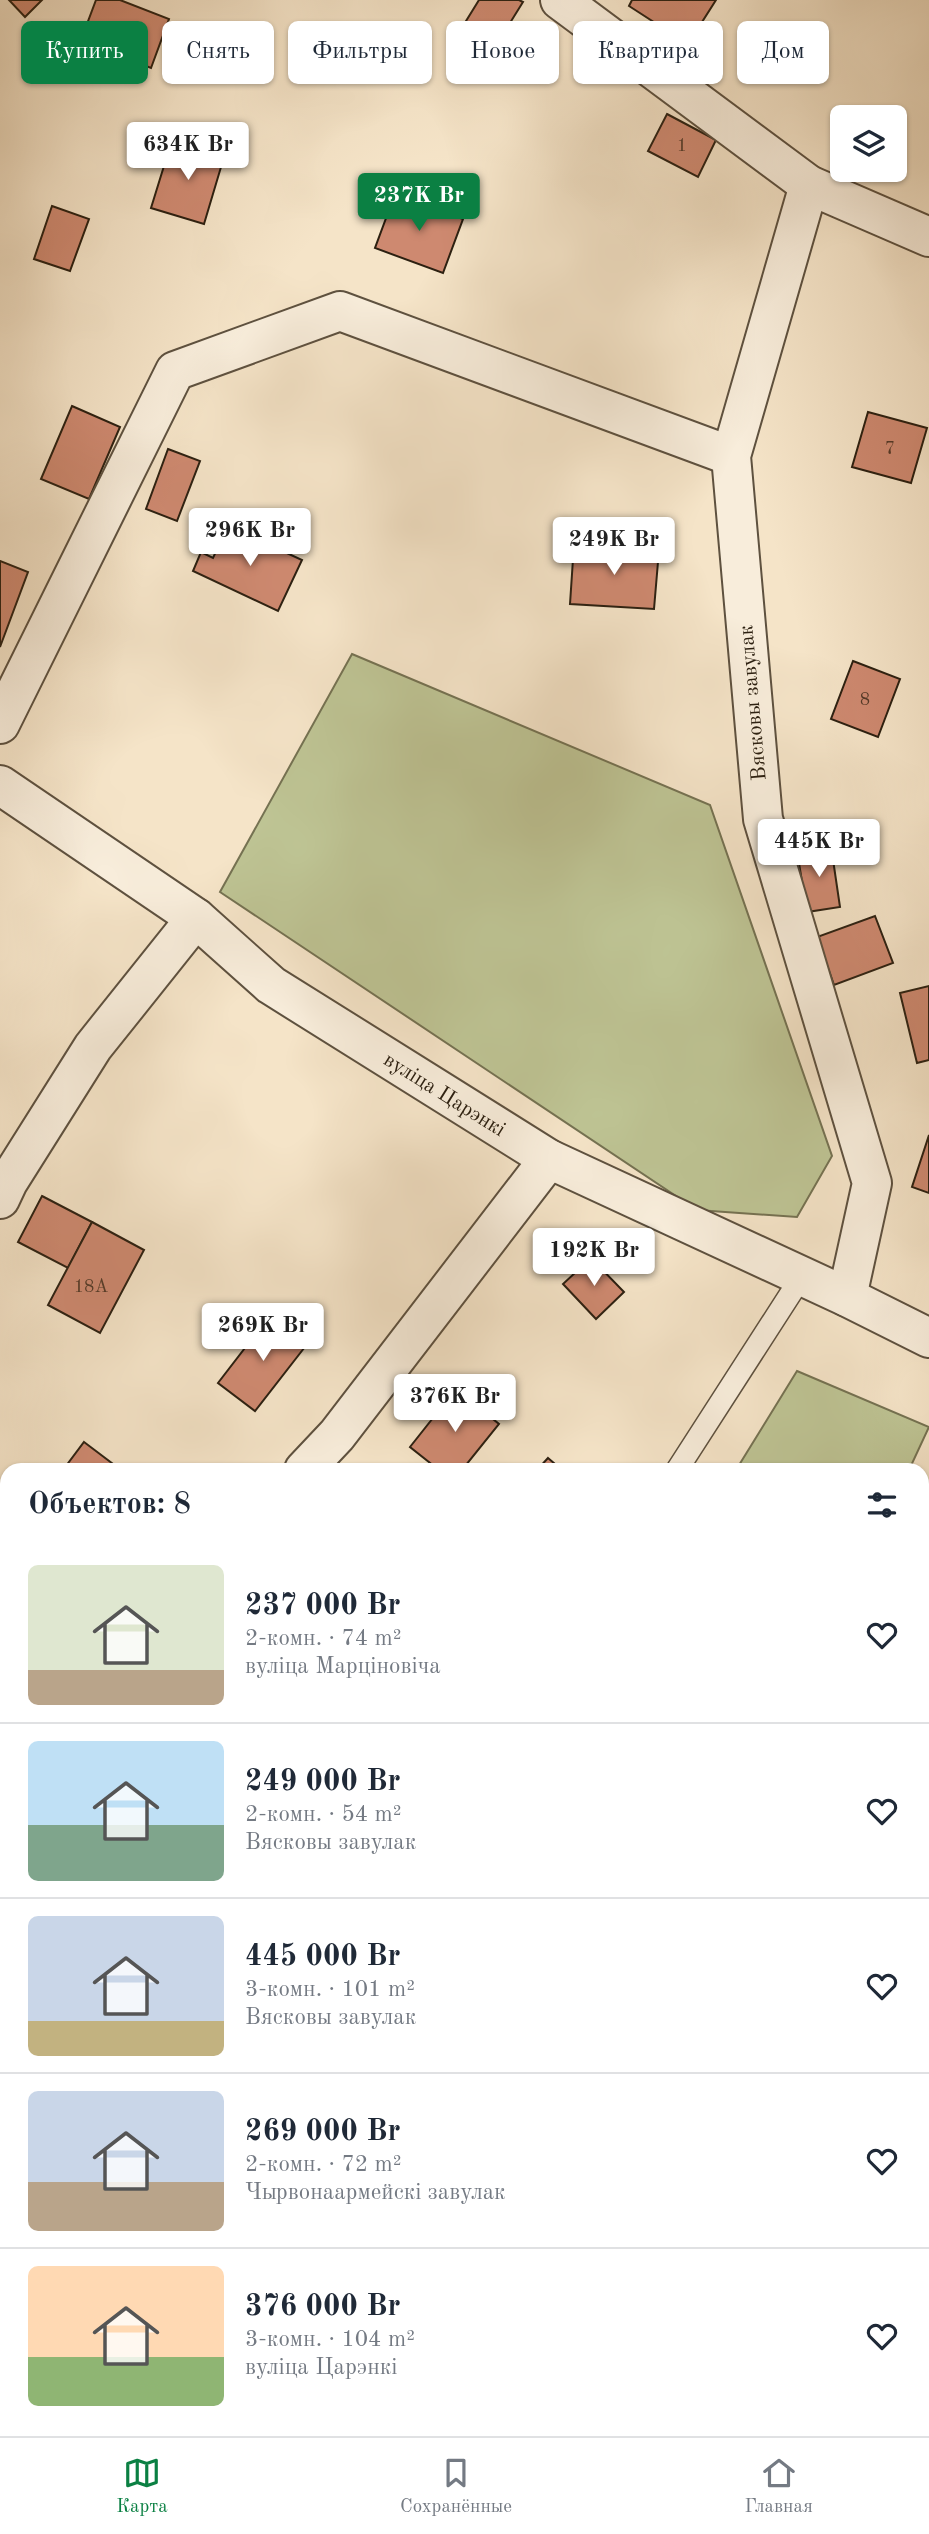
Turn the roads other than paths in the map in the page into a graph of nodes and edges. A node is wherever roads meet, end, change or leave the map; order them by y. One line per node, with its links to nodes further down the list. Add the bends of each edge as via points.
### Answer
1 (560, 0): 2 (street)
2 (809, 185): 3 (street); 4 (street, Вясковы завулак)
3 (929, 237)
4 (731, 456): 5 (street, via 340,311 327,315 176,371); 11 (street, Вясковы завулак, via 763,819 872,1182)
5 (0, 724)
6 (0, 785): 7 (street, вуліца Царэнкі)
7 (196, 918): 8 (street, вуліца Царэнкі, via 271,985); 9 (street, via 93,1047)
8 (549, 1159): 10 (street, вуліца Царэнкі); 13 (street)
9 (0, 1199)
10 (802, 1276): 11 (street, вуліца Царэнкі); 14 (lane)
11 (847, 1297): 12 (street, вуліца Царэнкі)
12 (929, 1338)
13 (311, 1463)
14 (682, 1463)

